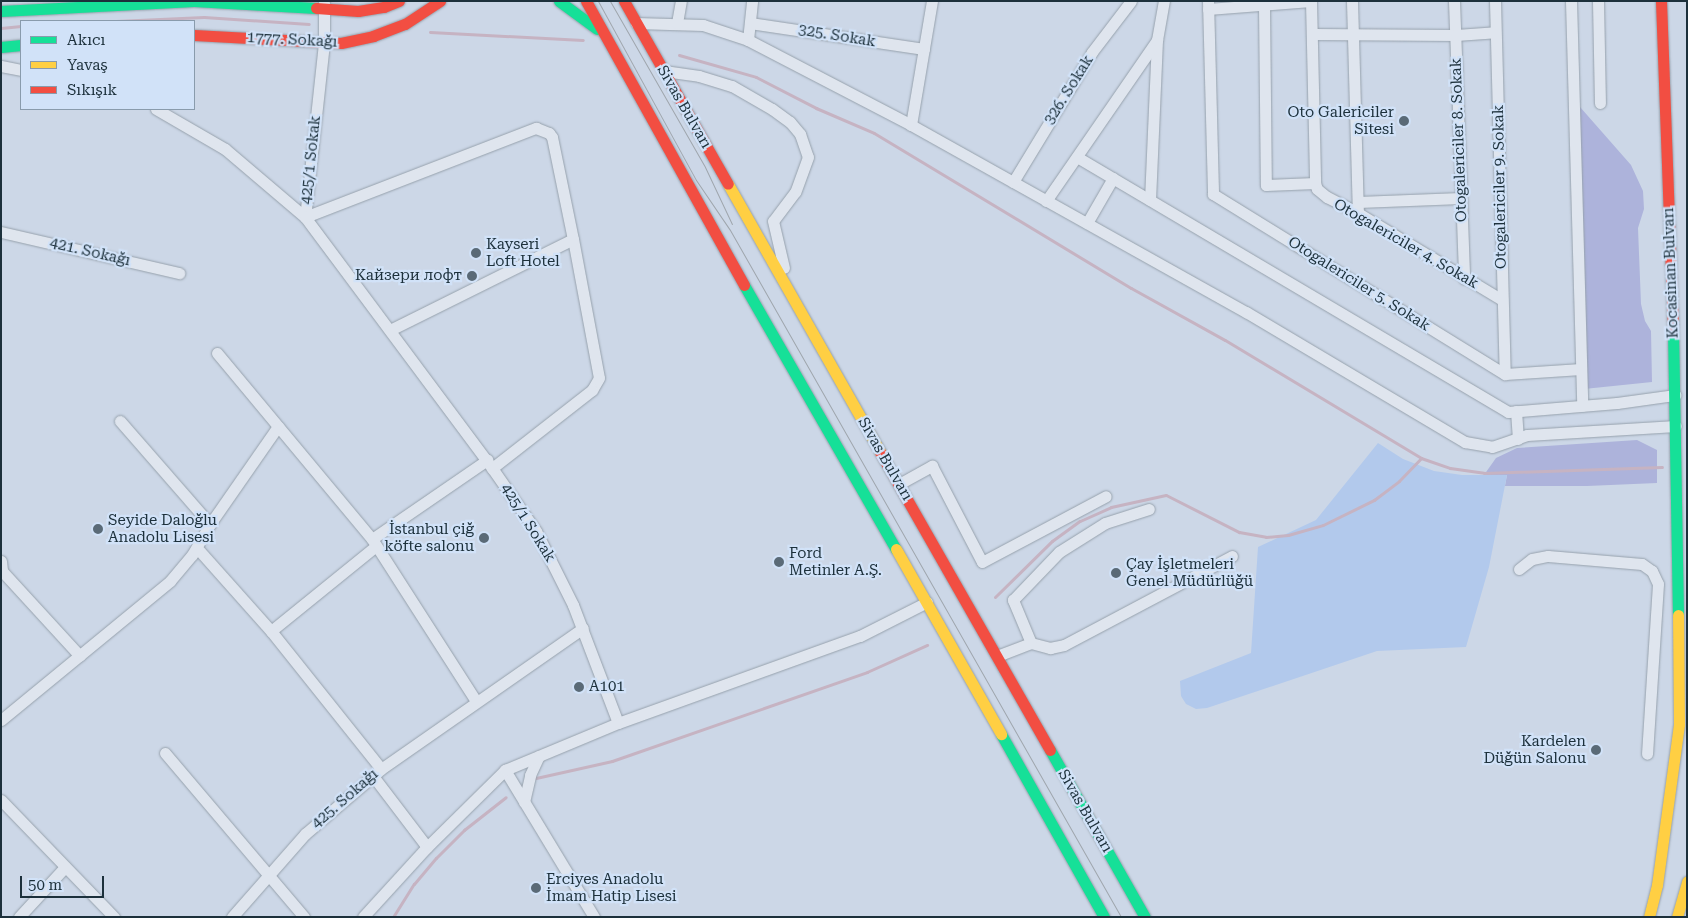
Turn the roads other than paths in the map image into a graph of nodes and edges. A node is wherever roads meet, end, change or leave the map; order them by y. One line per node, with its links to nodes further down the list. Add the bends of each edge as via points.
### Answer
1 (399, 1): 20 (main road, via 358,11)
2 (440, 1): 34 (main road, 1777. Sokağı, via 416,18 389,30 341,44)
3 (559, 1): 31 (main road)
4 (586, 1): 31 (main road)
5 (624, 1): 23 (main road, Sivas Bulvarı)
6 (680, 1): 24 (street)
7 (752, 1): 25 (street)
8 (932, 1): 37 (street)
9 (1131, 1): 46 (street, 326. Sokak, via 1092,52)
10 (1164, 1): 33 (street)
11 (1311, 1): 19 (street); 27 (street)
12 (1352, 1): 28 (street)
13 (1454, 1): 30 (street, Otogalericiler 8. Sokak)
14 (1495, 1): 26 (street, Otogalericiler 9. Sokak)
15 (1571, 1): 62 (street)
16 (1598, 1): 41 (street)
17 (1661, 1): 64 (main road, Kocasinan Bulvarı)
18 (1232, 4): 19 (street); 21 (street)
19 (1267, 4): 47 (street, via 1266,185)
20 (324, 5): 22 (main road, via 194,2); 34 (street, 425/1 Sokak)
21 (1208, 5): 63 (street, Otogalericiler 5. Sokak, via 1213,194)
22 (1, 11)
23 (636, 23): 24 (street); 40 (main road, Sivas Bulvarı)
24 (677, 23): 32 (street, via 716,28)
25 (750, 23): 32 (street); 37 (street, 325. Sokak)
26 (1496, 32): 30 (street); 59 (street, Otogalericiler 9. Sokak)
27 (1312, 34): 28 (street); 47 (street)
28 (1353, 34): 30 (street); 51 (street)
29 (195, 35): 34 (main road, 1777. Sokağı)
30 (1456, 35): 48 (street, Otogalericiler 8. Sokak)
31 (605, 36): 83 (main road, via 706,219)
32 (748, 40): 43 (street)
33 (1157, 40): 44 (street); 49 (street)
34 (324, 43): 52 (street, 425/1 Sokak)
35 (20, 46): 36 (main road)
36 (1, 47)
37 (924, 49): 43 (street)
38 (1, 66): 39 (street)
39 (20, 70)
40 (664, 71): 58 (main road, Sivas Bulvarı); 58 (street, via 708,78 747,94 790,122 800,134 808,156 795,192 773,220)
41 (1600, 103)
42 (158, 110): 52 (street, via 225,149)
43 (911, 125): 46 (street)
44 (1077, 157): 45 (street); 50 (street)
45 (1113, 178): 49 (street); 53 (street)
46 (1012, 182): 50 (street)
47 (1314, 183): 51 (street, Otogalericiler 4. Sokak, via 1327,198)
48 (1461, 198): 51 (street); 57 (street, Otogalericiler 8. Sokak)
49 (1150, 200): 66 (street, via 1508,412)
50 (1046, 201): 53 (street)
51 (1358, 207): 57 (street, Otogalericiler 4. Sokak)
52 (305, 217): 55 (street, via 541,128 552,137); 60 (street, 425/1 Sokak)
53 (1087, 223): 70 (street, via 1466,442 1492,447)
54 (1, 232): 56 (street, 421. Sokağı)
55 (573, 239): 60 (street); 71 (street, via 598,383)
56 (179, 273)
57 (1464, 279): 59 (street, Otogalericiler 4. Sokak)
58 (788, 289): 72 (main road, Sivas Bulvarı)
59 (1502, 300): 63 (street, Otogalericiler 9. Sokak)
60 (390, 330): 71 (street, 425/1 Sokak)
61 (217, 353): 68 (street)
62 (1581, 368): 63 (street); 65 (street)
63 (1505, 374)
64 (1681, 394): 65 (street); 69 (main road, Kocasinan Bulvarı)
65 (1582, 406): 66 (street)
66 (1516, 411): 70 (street)
67 (120, 421): 75 (street)
68 (278, 426): 75 (street); 76 (street)
69 (1681, 426): 70 (street, via 1527,435); 81 (main road, Kocasinan Bulvarı)
70 (1518, 439)
71 (489, 464): 76 (street); 84 (street, 425/1 Sokak, via 544,546)
72 (899, 484): 73 (street, via 932,466 982,562); 88 (main road, Sivas Bulvarı)
73 (1106, 496)
74 (1149, 508): 86 (street, via 1105,523 1074,541 1059,552 1013,600)
75 (210, 524): 77 (street)
76 (374, 543): 85 (street); 89 (street)
77 (197, 548): 85 (street); 87 (street, via 182,569 158,592)
78 (1232, 556): 86 (street, via 1064,645 1050,648)
79 (1, 561): 87 (street, via 2,571)
80 (1519, 569): 82 (street, via 1532,559 1548,556 1642,564 1657,579)
81 (1678, 593): 82 (street); 92 (main road, Kocasinan Bulvarı)
82 (1657, 600): 94 (street)
83 (927, 602): 91 (street, via 860,636); 111 (main road)
84 (583, 628): 89 (street, 425. Sokağı); 91 (street, 425/1 Sokak)
85 (271, 631): 97 (street)
86 (1031, 643): 88 (street)
87 (80, 656): 90 (street)
88 (997, 656): 112 (main road, Sivas Bulvarı)
89 (476, 701): 97 (street, 425. Sokağı)
90 (1, 720)
91 (618, 723): 95 (street)
92 (1680, 724): 104 (main road); 113 (main road)
93 (165, 752): 102 (street)
94 (1647, 754)
95 (539, 756): 96 (street); 99 (street, via 530,775)
96 (505, 770): 99 (street); 100 (street)
97 (377, 772): 100 (street); 102 (street, 425. Sokağı, via 305,834)
98 (1, 800): 101 (street)
99 (524, 802): 110 (street)
100 (427, 847): 109 (street)
101 (65, 867): 105 (street); 106 (street)
102 (269, 875): 107 (street, 425. Sokağı); 108 (street)
103 (1687, 881): 114 (main road)
104 (1643, 891)
105 (19, 917)
106 (114, 917)
107 (232, 917)
108 (304, 917)
109 (363, 917)
110 (594, 917)
111 (1104, 917)
112 (1145, 917)
113 (1650, 917)
114 (1677, 917)

